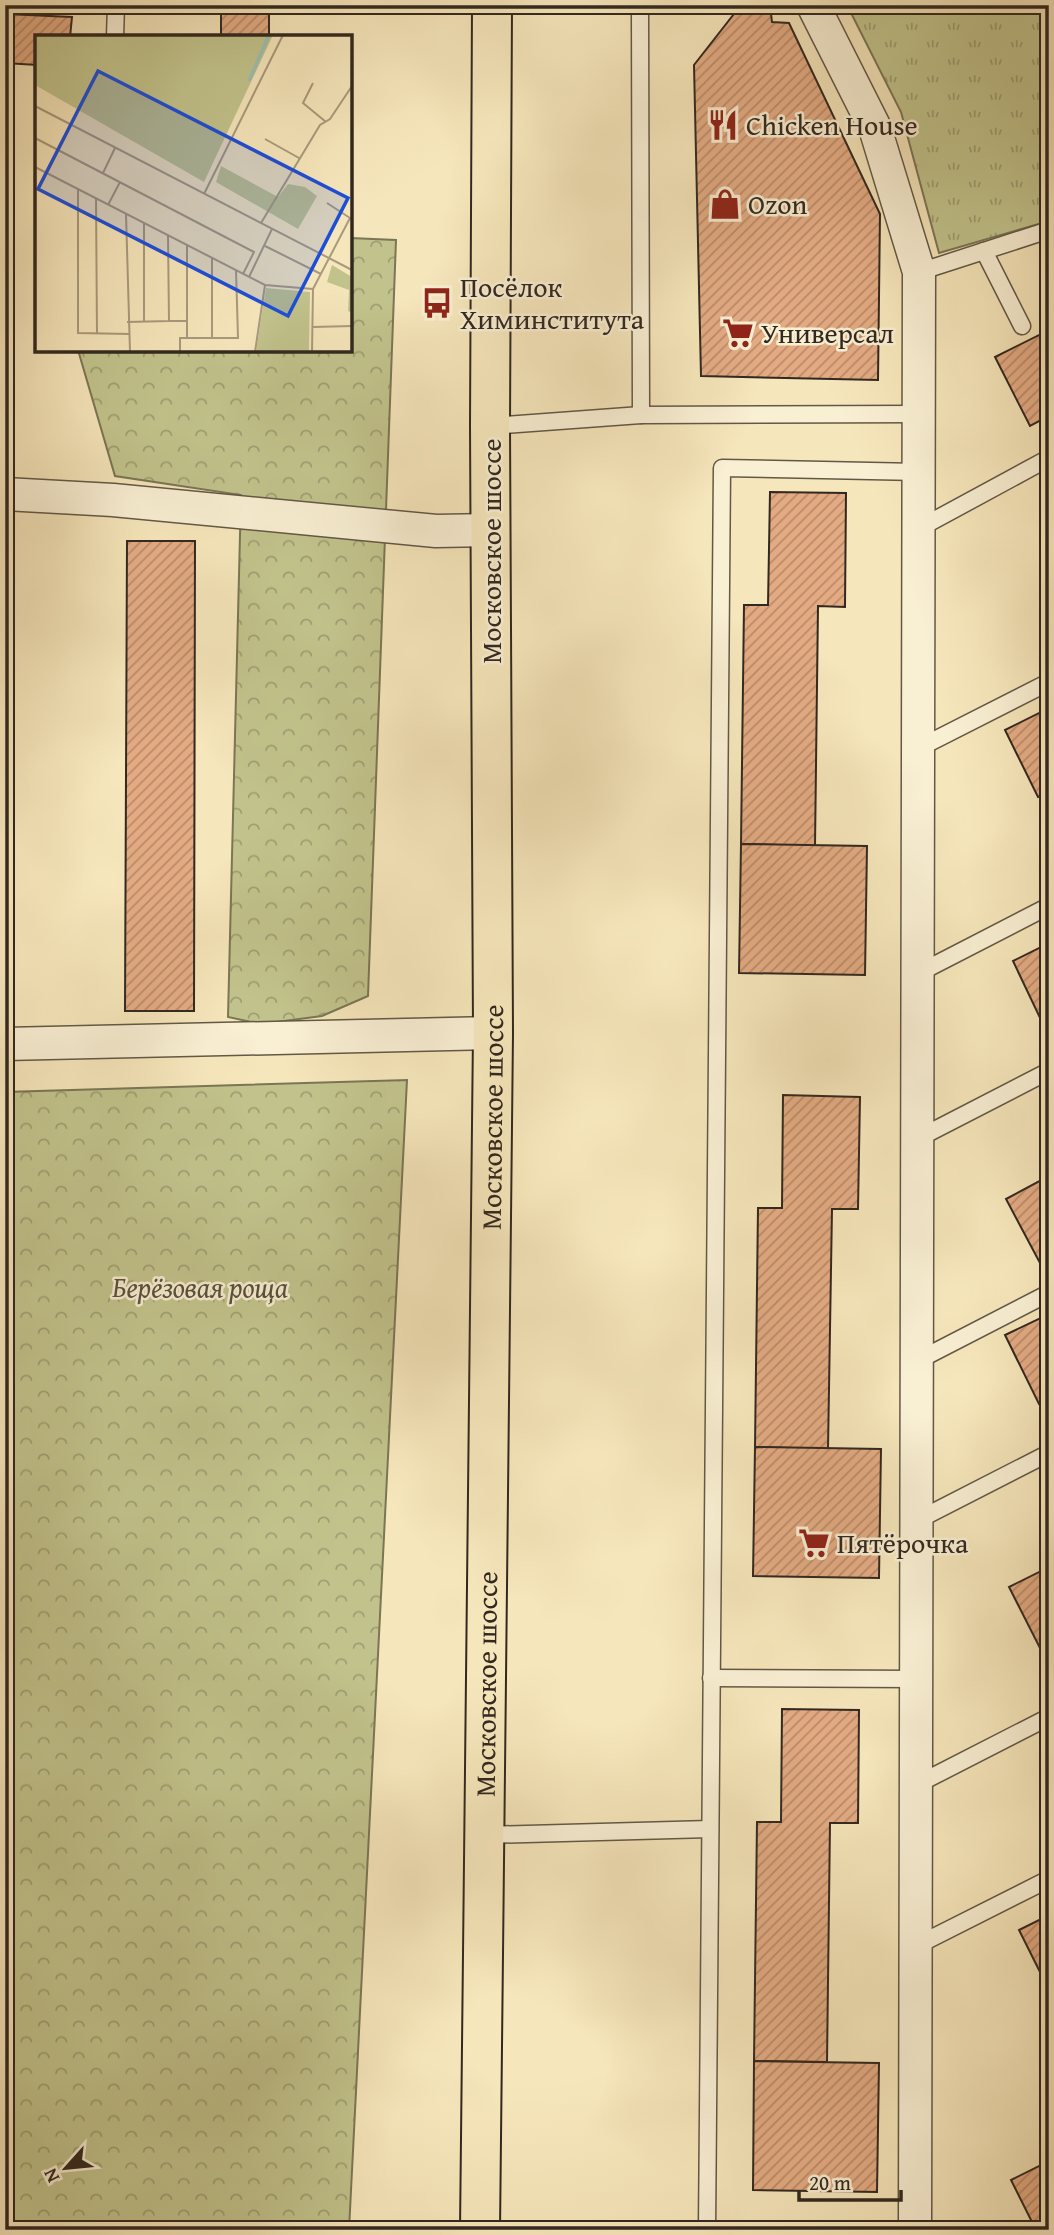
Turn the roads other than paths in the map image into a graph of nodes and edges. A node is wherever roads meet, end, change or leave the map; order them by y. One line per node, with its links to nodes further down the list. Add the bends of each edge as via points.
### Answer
1 (116, 5): 5 (lane)
2 (492, 5): 12 (main road, Московское шоссе)
3 (640, 5): 11 (lane)
4 (813, 5): 8 (street, via 875,128)
5 (115, 35)
6 (1049, 230): 7 (lane)
7 (984, 251): 8 (lane); 9 (lane)
8 (919, 272): 10 (street)
9 (1022, 326)
10 (918, 414): 11 (lane); 14 (street)
11 (641, 415): 12 (lane)
12 (491, 426): 17 (main road, Московское шоссе)
13 (1049, 458): 16 (lane)
14 (919, 472): 16 (street); 30 (lane, via 722,468)
15 (5, 494): 17 (street, via 436,531)
16 (918, 529): 19 (street)
17 (491, 530): 22 (main road, Московское шоссе)
18 (1049, 682): 19 (lane)
19 (917, 750): 21 (street)
20 (1049, 906): 21 (lane)
21 (917, 974): 25 (street)
22 (493, 1033): 23 (street); 35 (main road, Московское шоссе)
23 (5, 1044)
24 (1049, 1071): 25 (lane)
25 (917, 1139): 27 (street)
26 (1049, 1293): 27 (lane)
27 (919, 1360): 29 (street)
28 (1049, 1453): 29 (lane)
29 (918, 1520): 31 (street)
30 (711, 1678): 31 (lane); 34 (lane)
31 (916, 1679): 33 (street)
32 (1049, 1717): 33 (lane)
33 (916, 1785): 37 (street)
34 (710, 1829): 35 (lane); 39 (lane)
35 (484, 1835): 38 (main road, Московское шоссе)
36 (1049, 1879): 37 (lane)
37 (916, 1946): 40 (street)
38 (480, 2230)
39 (707, 2230)
40 (915, 2230)

